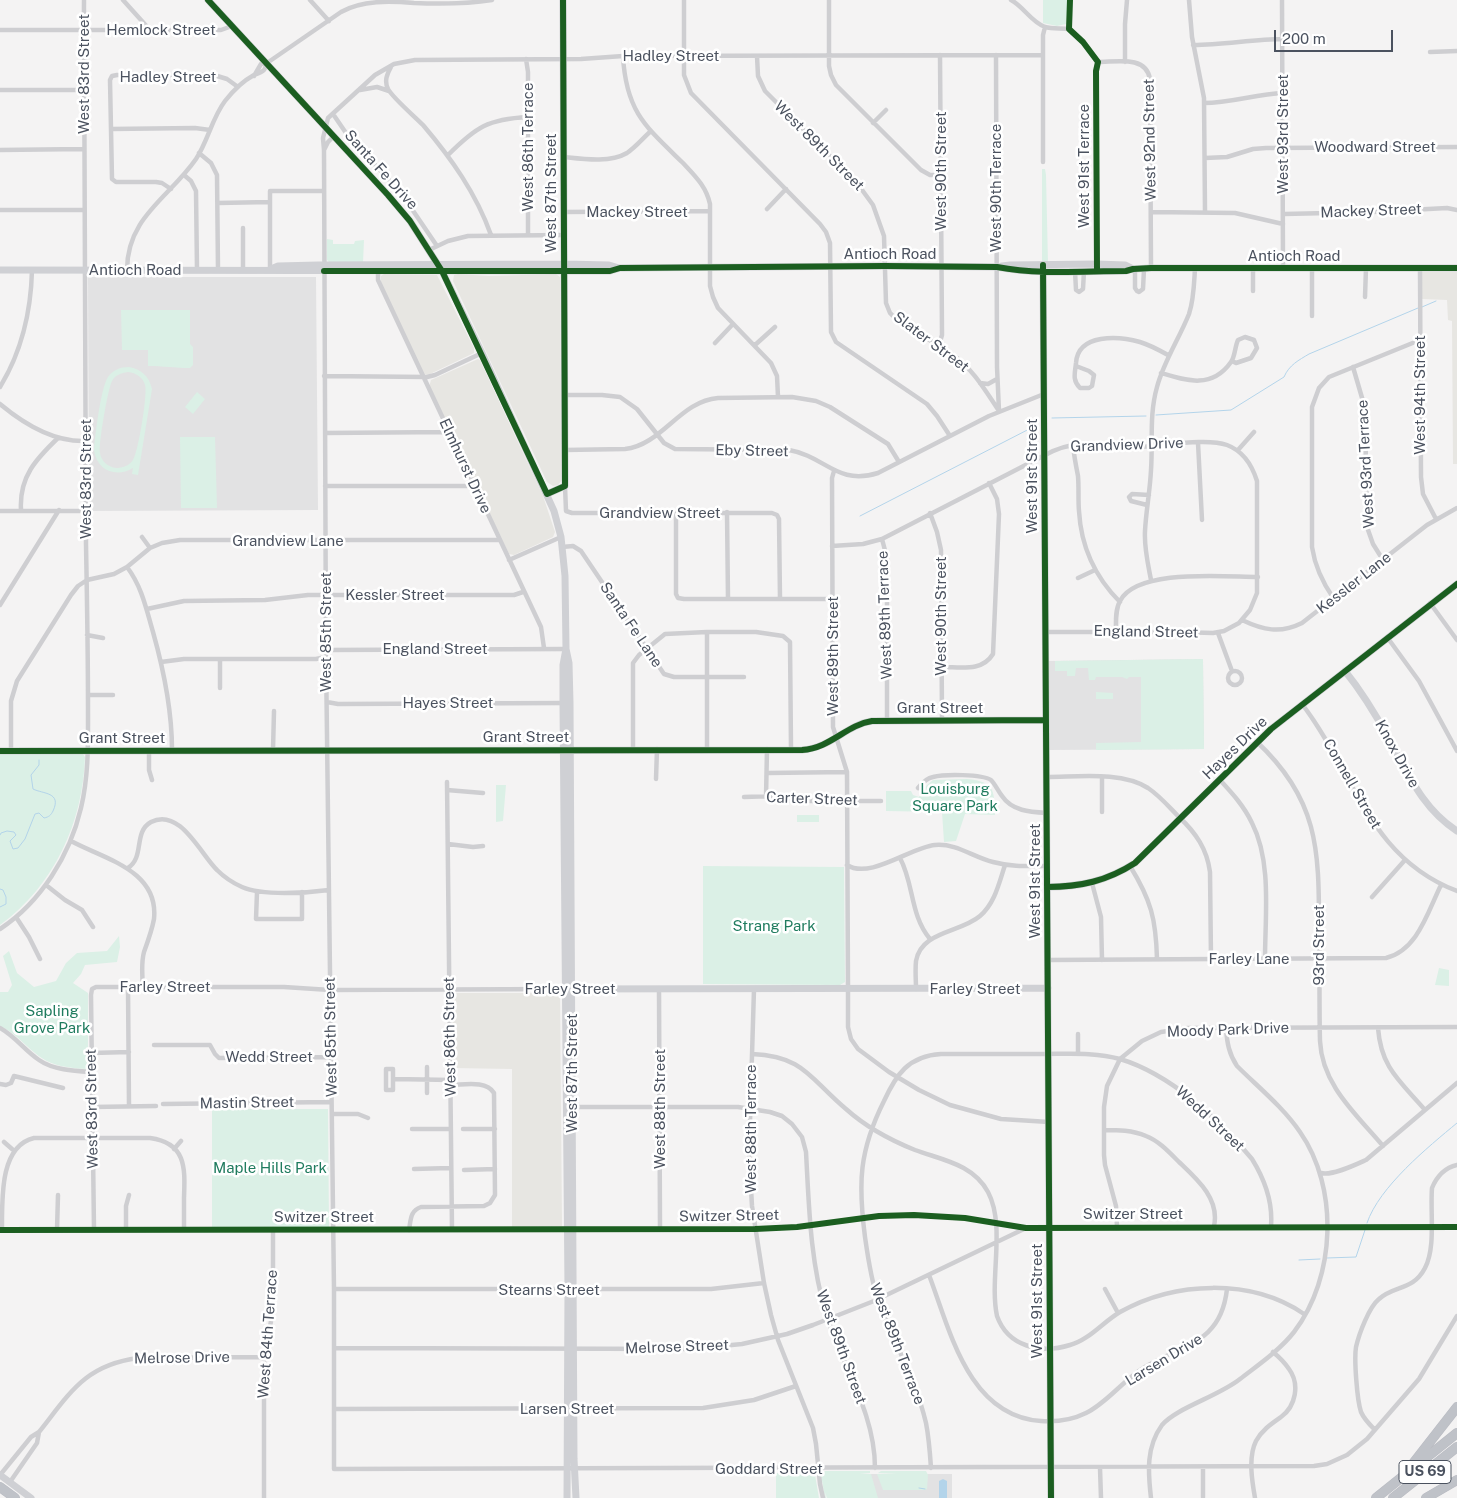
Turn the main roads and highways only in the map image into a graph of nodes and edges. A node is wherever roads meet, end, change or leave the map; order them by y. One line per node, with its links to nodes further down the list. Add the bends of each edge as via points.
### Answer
1 (1457, 1407): 4 (highway)
2 (1457, 1433): 4 (highway, US 69)
3 (1457, 1447): 9 (highway, US 69)
4 (1401, 1478): 8 (highway, US 69)
5 (1457, 1480): 10 (highway)
6 (0, 1487): 7 (highway)
7 (15, 1498)
8 (1376, 1498)
9 (1393, 1498)
10 (1426, 1498)

